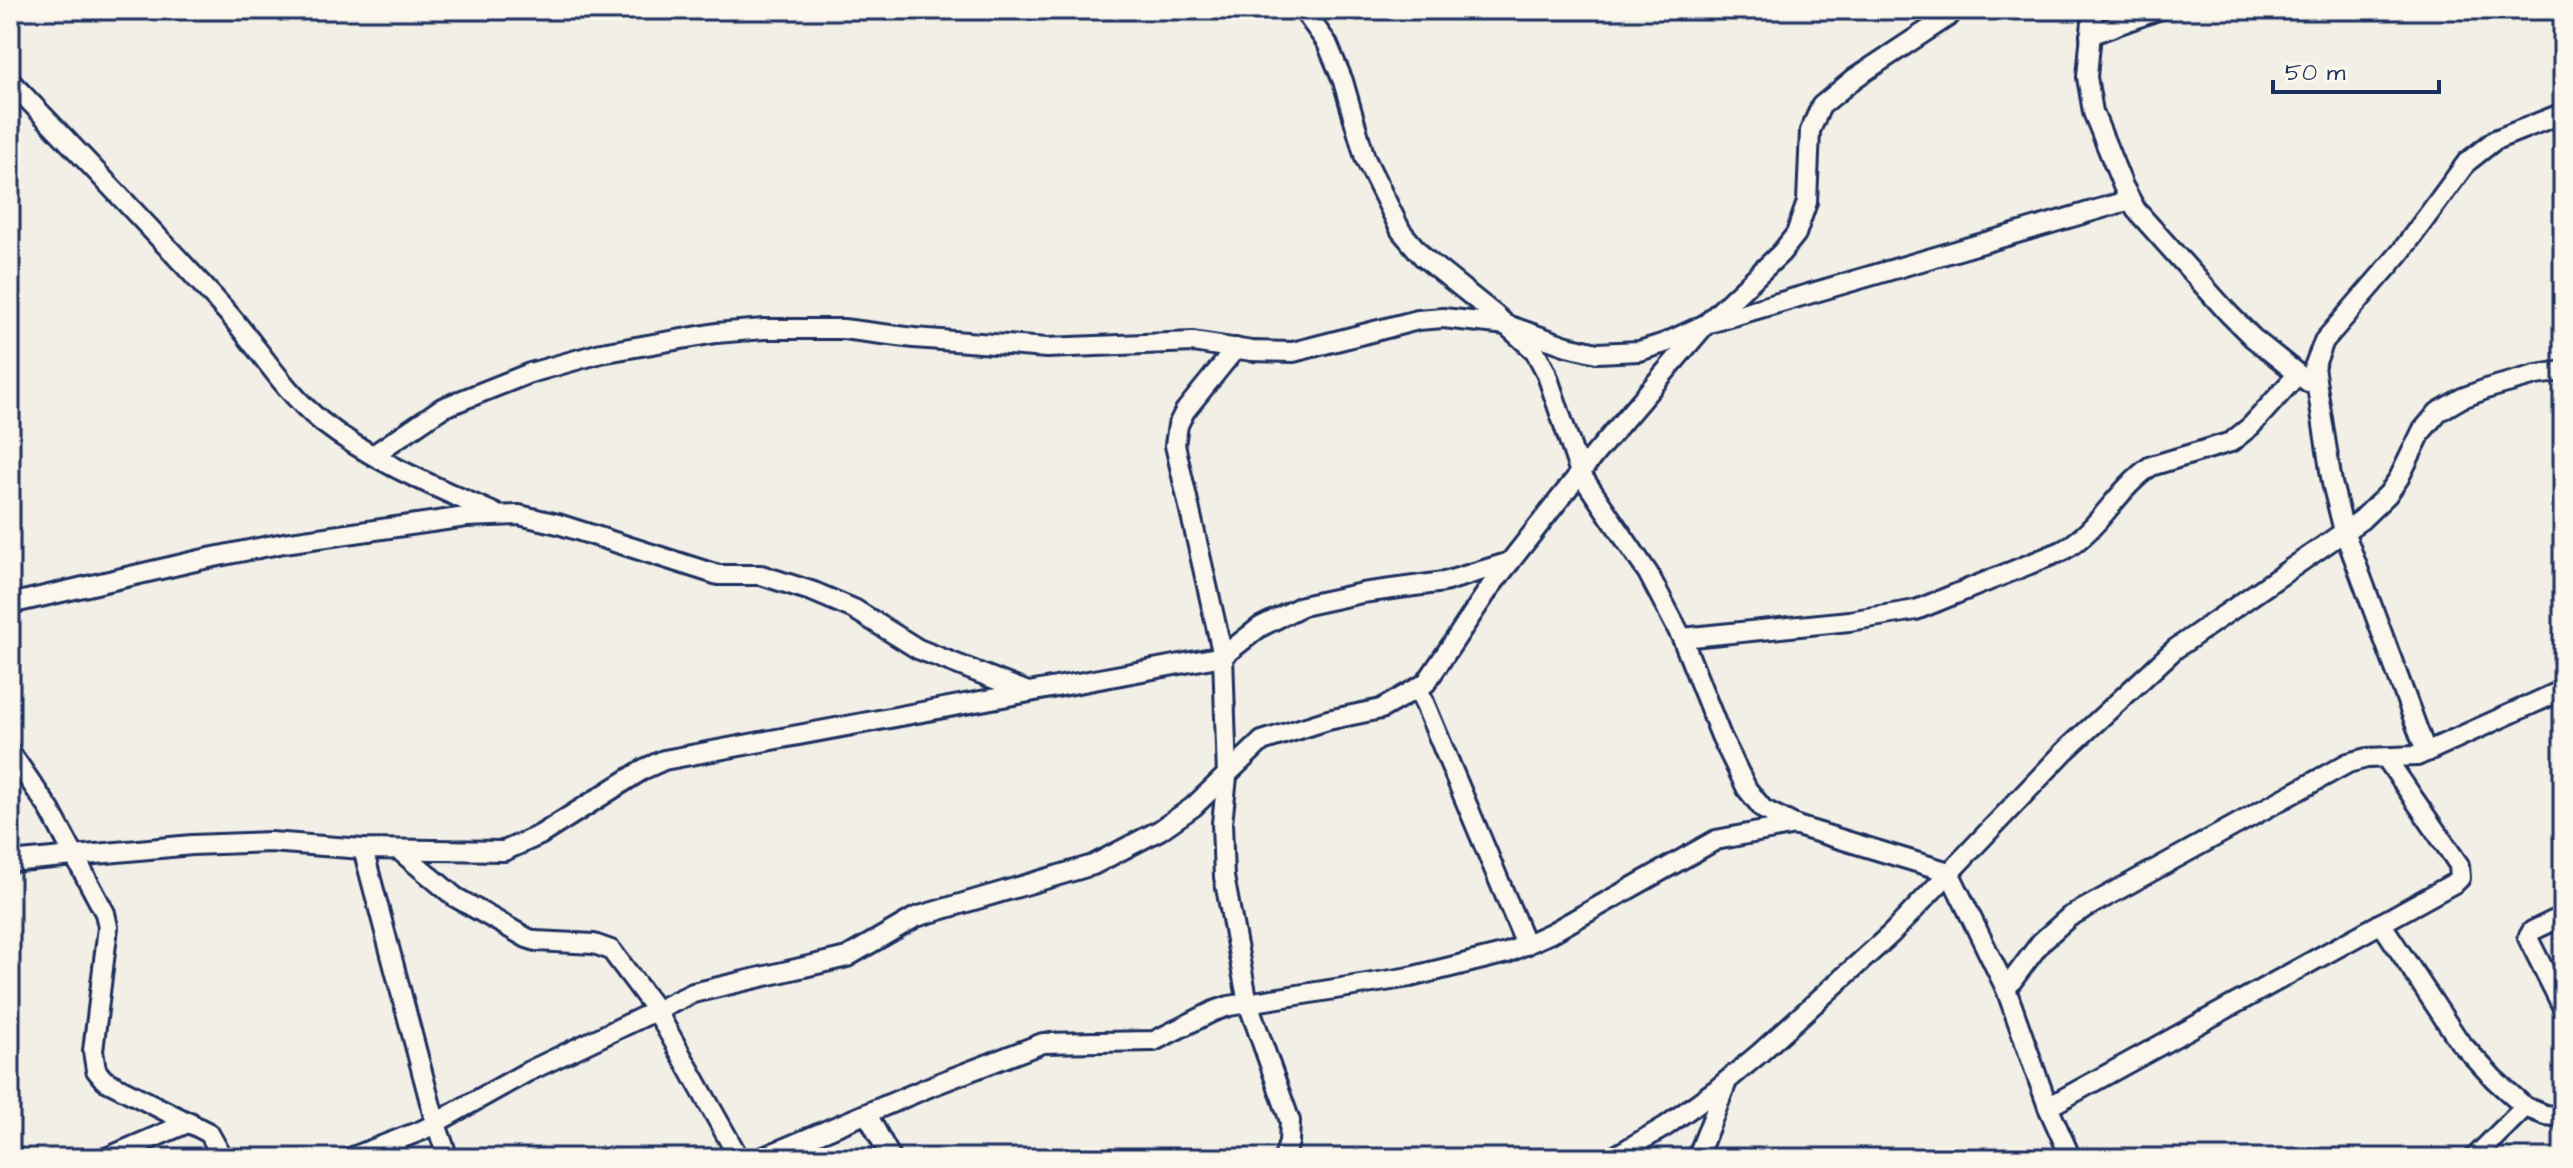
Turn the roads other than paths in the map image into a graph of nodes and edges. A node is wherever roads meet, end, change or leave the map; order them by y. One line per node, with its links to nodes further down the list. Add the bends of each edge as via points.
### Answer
1 (1303, 10): 10 (street, via 1327,43 1365,158 1401,231 1423,257)
2 (1954, 10): 9 (street, via 1821,106 1810,131 1807,202 1796,234)
3 (2093, 10): 5 (street)
4 (2158, 10): 5 (street)
5 (2090, 35): 8 (street, via 2087,77 2093,112)
6 (10, 81): 15 (street, via 178,257 308,410)
7 (2563, 113): 14 (street, via 2495,140 2467,162 2400,253 2324,341 2314,367)
8 (2130, 200): 9 (street); 13 (street, via 2229,314)
9 (1706, 324): 10 (street, via 1639,351 1597,353); 16 (street)
10 (1507, 325): 11 (street, via 1432,318 1293,352); 16 (street, via 1528,343 1546,372)
11 (1236, 348): 15 (street, via 1193,342 1047,348 797,327 716,333 601,353 530,373 442,408); 22 (street, via 1185,411 1175,445)
12 (2563, 371): 18 (street, via 2489,388 2438,412 2388,494)
13 (2298, 374): 14 (street); 21 (street, via 2231,442 2140,474 2092,529 2062,551 1916,610)
14 (2317, 389): 18 (street)
15 (373, 455): 17 (street)
16 (1580, 473): 19 (street); 21 (street, via 1648,573)
17 (496, 514): 20 (street, via 284,543); 25 (street, via 558,524 718,575 761,575 793,585 854,609 918,649)
18 (2344, 531): 27 (street); 35 (street, via 2175,649 2064,752)
19 (1510, 562): 22 (street, via 1444,582 1302,606 1260,627); 23 (street)
20 (10, 604)
21 (1682, 638): 30 (street, via 1747,789 1763,809)
22 (1223, 656): 25 (street); 29 (street)
23 (1418, 688): 29 (street, via 1381,709 1262,741); 38 (street)
24 (2563, 690): 27 (street)
25 (1031, 693): 32 (street, via 664,760 504,851)
26 (10, 752): 33 (street)
27 (2426, 752): 28 (street)
28 (2386, 758): 37 (street, via 2461,871 2456,882); 39 (street, via 2348,763 2069,917 2041,942)
29 (1227, 777): 40 (street, via 1224,877); 42 (street, via 1160,830 1093,865 916,917 847,957 693,993)
30 (1795, 825): 35 (street); 38 (street, via 1716,840)
31 (363, 849): 32 (street); 33 (street, via 270,842); 48 (street)
32 (399, 850): 42 (street, via 455,897 527,938 611,950)
33 (76, 855): 34 (street); 49 (street, via 108,927 93,1051 96,1070 104,1080)
34 (10, 862)
35 (1949, 872): 39 (street); 43 (street, via 1891,934)
36 (2563, 916): 41 (street, via 2528,938)
37 (2381, 923): 44 (street); 45 (street, via 2459,1041)
38 (1526, 945): 40 (street, via 1410,977)
39 (2006, 989): 44 (street)
40 (1248, 1003): 46 (street, via 1214,1011 1154,1041 1043,1043); 57 (street, via 1290,1121)
41 (2563, 1008)
42 (656, 1010): 48 (street); 54 (street)
43 (1727, 1081): 58 (street); 59 (street)
44 (2048, 1107): 60 (street)
45 (2525, 1107): 47 (street); 61 (street)
46 (867, 1114): 55 (street); 56 (street)
47 (2563, 1117)
48 (435, 1121): 52 (street); 53 (street)
49 (190, 1122): 50 (street); 51 (street, via 209,1133)
50 (106, 1158)
51 (223, 1158)
52 (350, 1158)
53 (448, 1158)
54 (739, 1158)
55 (761, 1158)
56 (891, 1158)
57 (1284, 1158)
58 (1612, 1158)
59 (1697, 1158)
60 (2071, 1158)
61 (2474, 1158)

